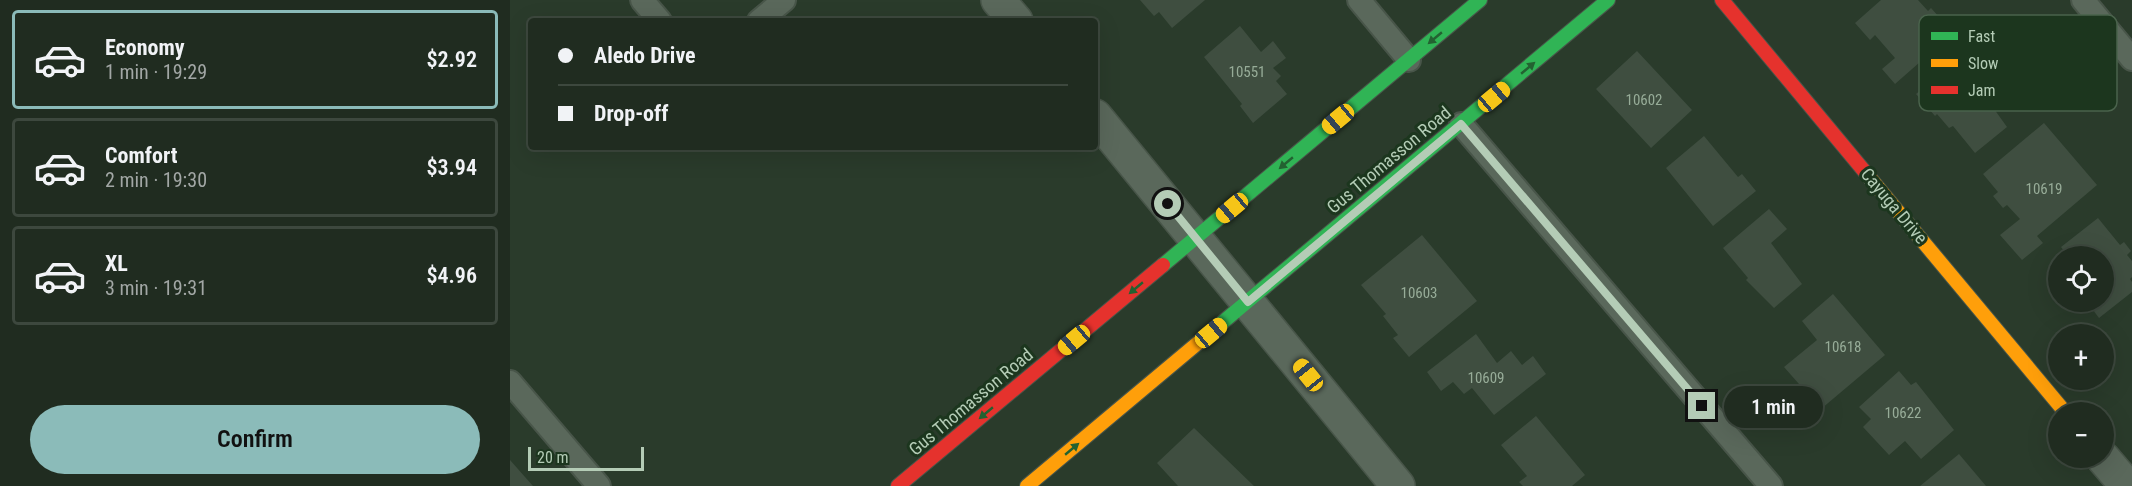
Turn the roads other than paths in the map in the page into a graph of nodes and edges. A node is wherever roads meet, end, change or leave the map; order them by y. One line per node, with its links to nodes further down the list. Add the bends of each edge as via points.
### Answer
1 (642, 0): 10 (lane)
2 (784, 0): 11 (lane)
3 (998, 0): 12 (street)
4 (1359, 0): 15 (lane)
5 (1480, 0): 15 (main road, Gus Thomasson Road, one-way to 15)
6 (1608, 0): 17 (main road, Gus Thomasson Road, one-way to 6)
7 (1722, 0): 21 (main road, Cayuga Drive)
8 (2083, 0): 9 (lane)
9 (2095, 15)
10 (657, 18)
11 (763, 18)
12 (1013, 18)
13 (2117, 41): 14 (lane)
14 (2132, 59)
15 (1409, 60): 18 (main road, Gus Thomasson Road, one-way to 18)
16 (1098, 120): 18 (street)
17 (1461, 124): 19 (main road, Gus Thomasson Road); 27 (lane)
18 (1196, 238): 19 (street); 24 (main road, Gus Thomasson Road, one-way to 24)
19 (1248, 302): 25 (main road, Gus Thomasson Road, one-way to 19); 26 (street)
20 (510, 382): 23 (lane)
21 (2057, 402)
22 (2112, 468): 28 (street)
23 (599, 486)
24 (898, 486)
25 (1027, 486)
26 (1398, 486)
27 (1771, 486)
28 (2127, 486)

